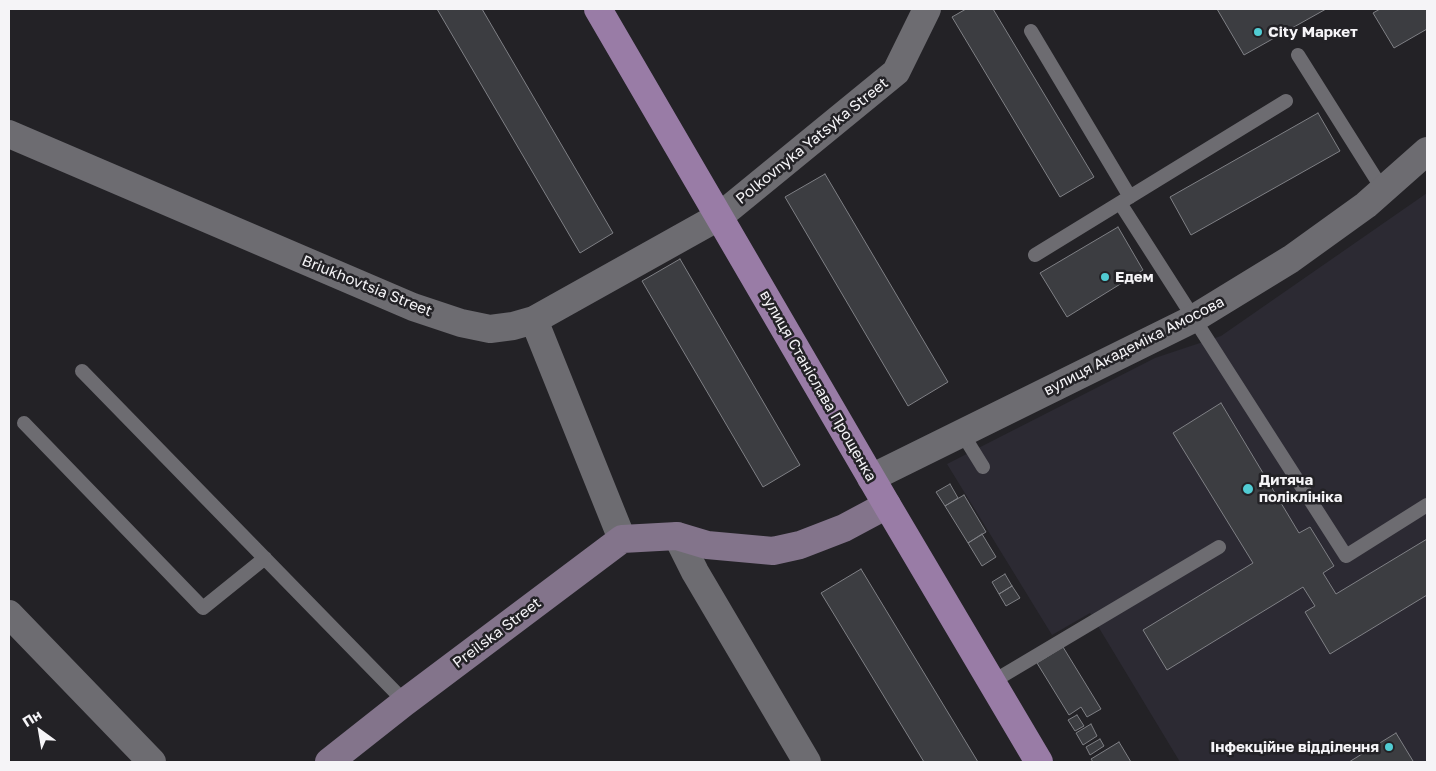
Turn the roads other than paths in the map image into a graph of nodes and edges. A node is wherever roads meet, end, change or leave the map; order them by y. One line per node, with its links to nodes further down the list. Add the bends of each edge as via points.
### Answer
1 (598, 9): 10 (main road, вулиця Станіслава Прощенка)
2 (927, 9): 10 (street, Polkovnyka Yatsyka Street, via 896,72)
3 (1031, 31): 9 (lane)
4 (1298, 55): 8 (lane)
5 (1286, 101): 9 (lane)
6 (9, 134): 13 (street, Briukhovtsia Street, via 413,307 490,329)
7 (1427, 151): 8 (street, вулиця Академіка Амосова)
8 (1383, 190): 12 (street, вулиця Академіка Амосова, via 1291,259)
9 (1125, 200): 11 (lane); 12 (lane)
10 (720, 216): 13 (street, Briukhovtsia Street); 18 (main road, вулиця Станіслава Прощенка)
11 (1035, 255)
12 (1193, 319): 16 (street, вулиця Академіка Амосова); 20 (lane, via 1346,556)
13 (534, 320): 22 (street)
14 (82, 371): 24 (lane)
15 (24, 423): 24 (lane, via 203,608)
16 (962, 433): 17 (lane); 18 (street, вулиця Академіка Амосова)
17 (983, 467)
18 (871, 478): 19 (main road, вулиця Станіслава Прощенка)
19 (887, 505): 21 (street, via 844,528 800,545 773,551 707,545); 26 (main road, вулиця Станіслава Прощенка)
20 (1427, 505)
21 (677, 536): 22 (street); 30 (street)
22 (622, 539): 27 (street, Preilska Street)
23 (1219, 547): 26 (lane)
24 (265, 558): 27 (lane)
25 (9, 614): 28 (street)
26 (992, 682): 31 (main road, вулиця Станіслава Прощенка)
27 (405, 702): 29 (street, Preilska Street)
28 (152, 762)
29 (329, 762)
30 (807, 762)
31 (1039, 762)

